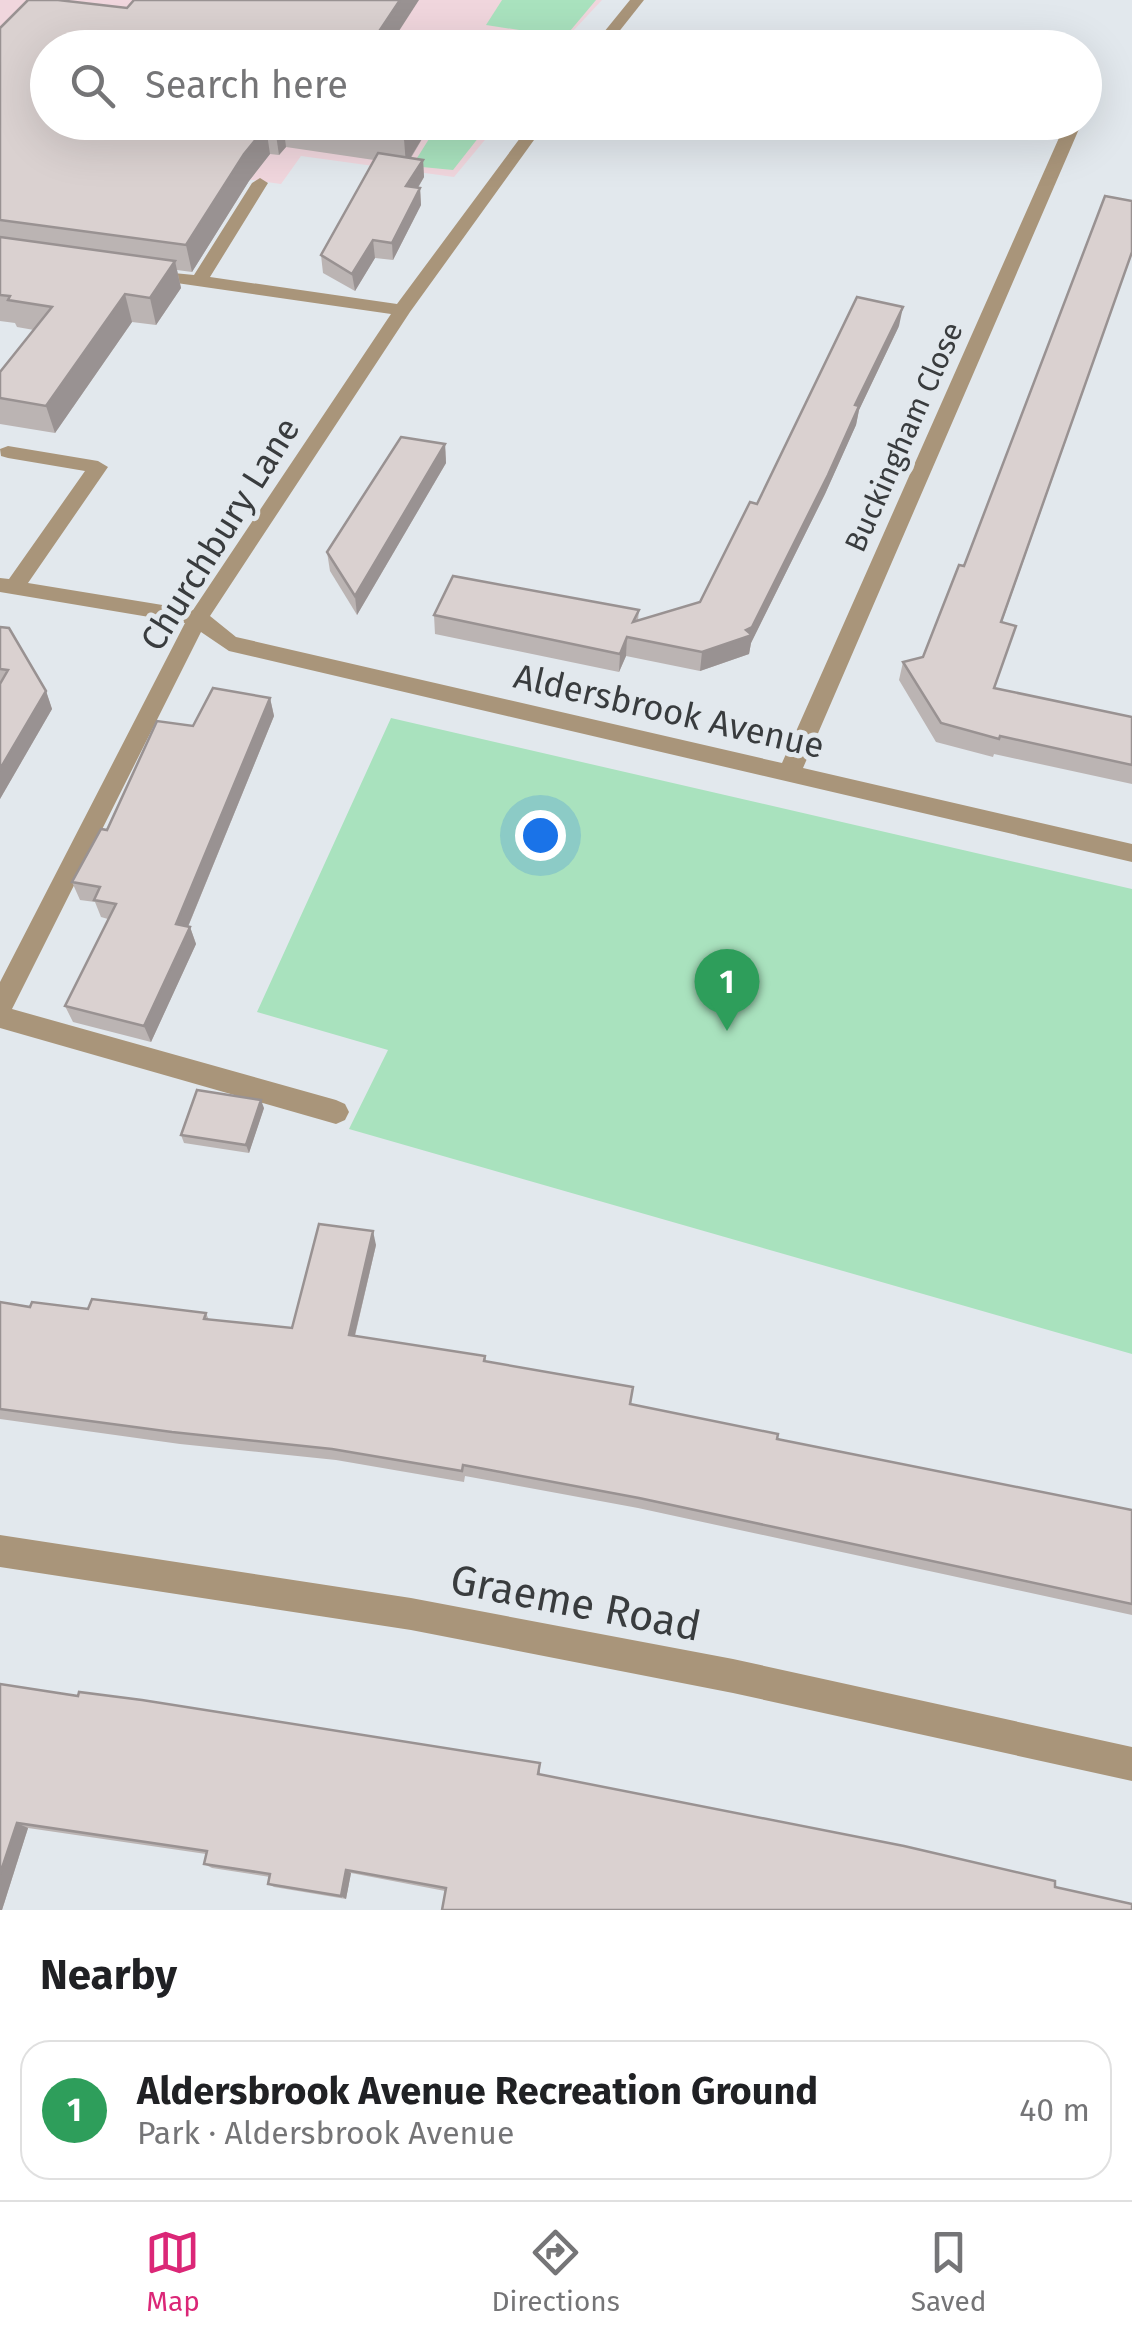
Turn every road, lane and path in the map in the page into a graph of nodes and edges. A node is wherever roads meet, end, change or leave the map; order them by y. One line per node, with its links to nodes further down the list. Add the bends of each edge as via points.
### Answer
1 (637, 0): 2 (street)
2 (613, 30)
3 (527, 140): 8 (street, Churchbury Lane)
4 (1066, 140): 12 (street, Buckingham Close)
5 (260, 183): 7 (street)
6 (126, 271): 7 (street)
7 (199, 281): 8 (street)
8 (402, 310): 11 (street, Churchbury Lane)
9 (8, 452): 10 (street, via 98,467)
10 (7, 586): 11 (street)
11 (198, 618): 12 (street, Aldersbrook Avenue, via 229,643); 14 (street, Churchbury Lane)
12 (788, 776): 13 (street, Aldersbrook Avenue)
13 (1132, 854)
14 (0, 1007)
15 (0, 1017): 16 (street)
16 (336, 1112)
17 (0, 1550): 18 (street, Graeme Road, via 411,1614 734,1676)
18 (1132, 1764)

